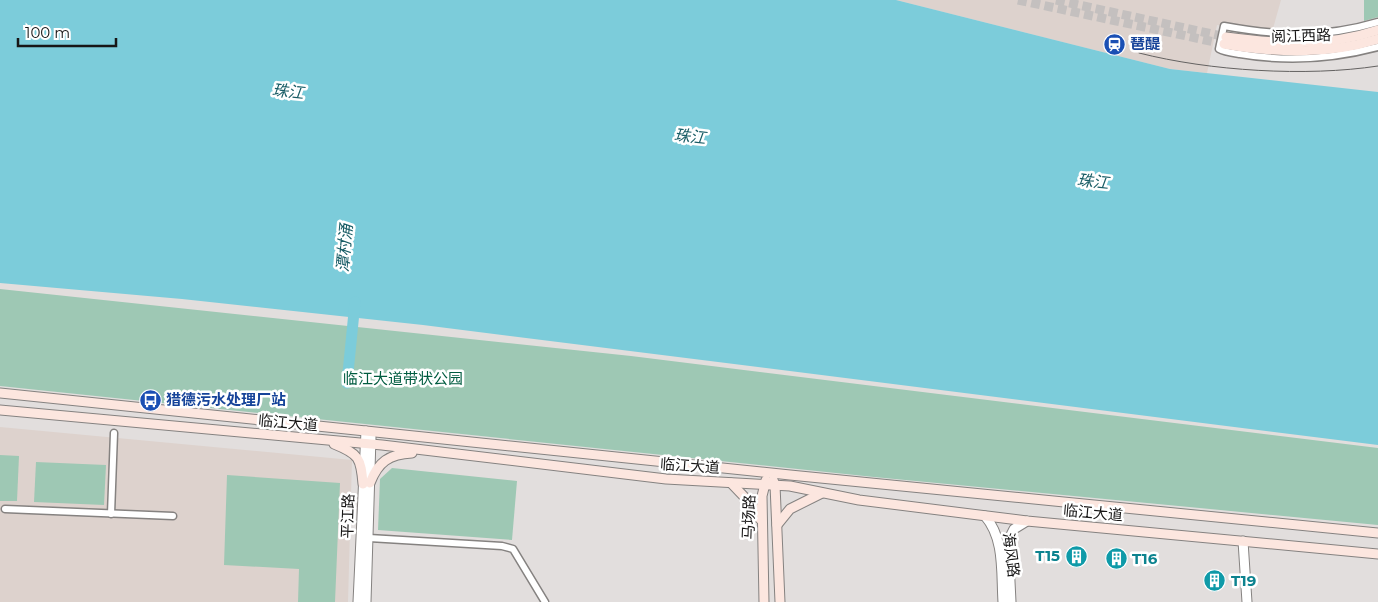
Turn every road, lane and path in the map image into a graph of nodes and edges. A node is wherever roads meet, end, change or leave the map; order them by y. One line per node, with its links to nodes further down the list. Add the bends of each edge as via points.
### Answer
1 (1378, 22): 4 (street, via 1336,32 1301,35 1269,34 1224,26 1219,48 1246,55 1305,59)
2 (1378, 30): 3 (main road, 阅江西路, via 1337,40 1301,44 1225,41 1267,51 1303,52)
3 (1378, 39)
4 (1378, 47)
5 (0, 393): 7 (main road, 临江大道)
6 (0, 410): 9 (main road, 临江大道)
7 (369, 431): 10 (main road, 临江大道); 11 (street, 平江路)
8 (114, 433): 25 (street)
9 (327, 440): 11 (main road, 临江大道); 19 (main road, via 357,456)
10 (468, 440): 13 (main road, via 461,444); 14 (main road, 临江大道)
11 (368, 444): 12 (main road, 临江大道); 19 (street, 平江路)
12 (432, 451): 13 (main road, 临江大道); 19 (main road, via 393,455 378,466)
13 (466, 455): 16 (main road, 临江大道)
14 (665, 462): 15 (main road, 临江大道); 16 (main road, via 672,466 673,472)
15 (769, 473): 18 (main road, 临江大道); 20 (main road, 马场路); 21 (main road, 马场路)
16 (666, 479): 17 (main road, 临江大道)
17 (731, 482): 20 (main road, 临江大道); 29 (main road, via 756,509)
18 (861, 482): 23 (main road, via 851,488); 31 (main road, 临江大道)
19 (366, 484): 32 (street, 平江路); 35 (street, 平江路)
20 (764, 485): 21 (main road, 临江大道); 29 (main road, 马场路)
21 (775, 485): 22 (main road, 临江大道); 30 (main road, 马场路)
22 (825, 492): 23 (main road, 临江大道); 30 (main road, via 790,509)
23 (859, 500): 27 (main road, 临江大道)
24 (6, 509): 25 (street)
25 (112, 514): 26 (street)
26 (173, 516)
27 (985, 516): 28 (main road, 临江大道); 40 (street, 海风路, via 998,538)
28 (1027, 521): 33 (main road, 临江大道); 41 (street, 海风路, via 1014,529 1008,541)
29 (762, 524): 30 (main road, via 770,518); 38 (main road, 马场路)
30 (777, 526): 39 (main road, 马场路)
31 (1378, 533)
32 (368, 538): 36 (street, 平江路); 37 (street, via 513,549)
33 (1243, 541): 34 (main road, 临江大道); 42 (street)
34 (1378, 554)
35 (358, 602)
36 (366, 602)
37 (545, 602)
38 (764, 602)
39 (780, 602)
40 (1003, 602)
41 (1011, 602)
42 (1247, 602)

